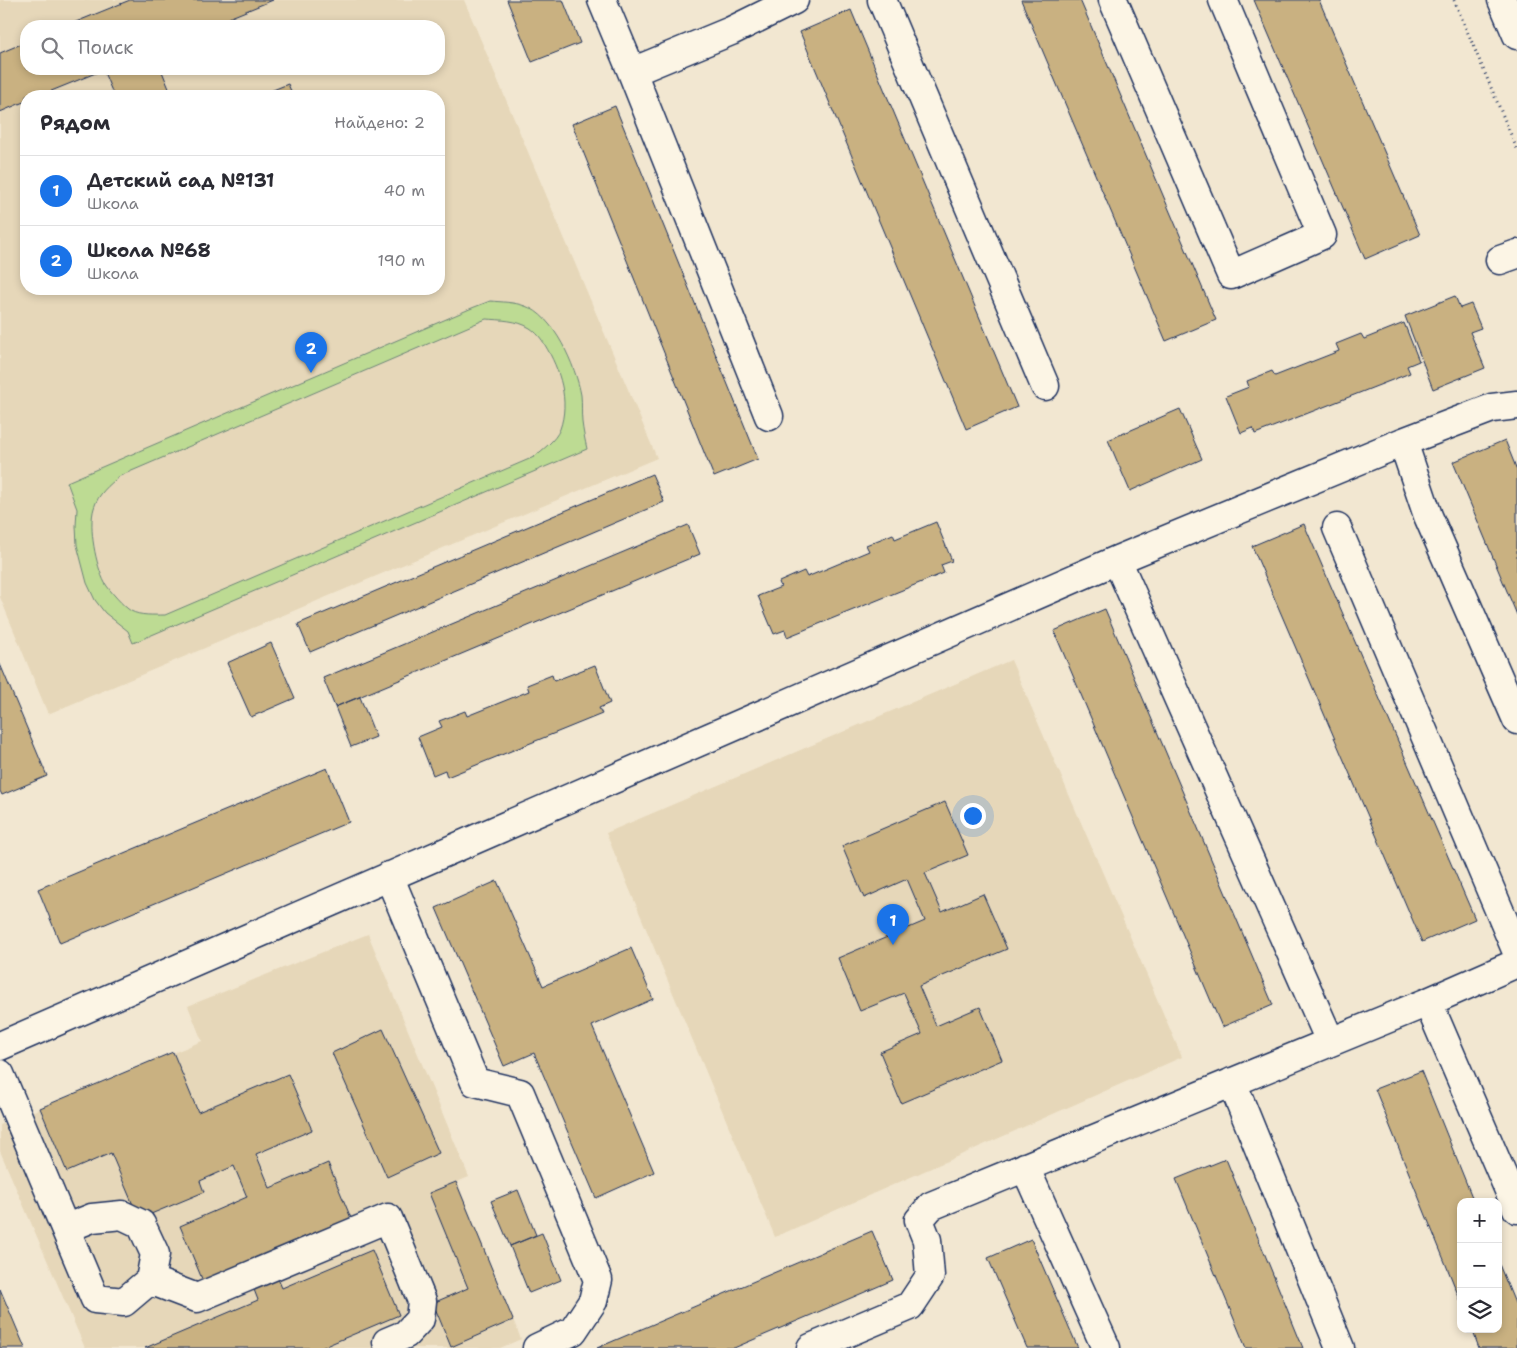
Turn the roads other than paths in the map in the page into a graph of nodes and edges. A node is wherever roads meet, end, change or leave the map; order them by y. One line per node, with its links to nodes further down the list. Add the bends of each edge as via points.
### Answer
1 (602, 0): 8 (street)
2 (794, 0): 8 (street, via 731,31)
3 (882, 0): 9 (street)
4 (1113, 0): 5 (street, via 1231,275 1322,235)
5 (1223, 0)
6 (1502, 0): 7 (street)
7 (1517, 35)
8 (632, 72): 11 (street)
9 (1045, 386)
10 (1517, 405): 12 (street, via 1492,408)
11 (769, 416)
12 (1403, 442): 14 (street); 15 (street, via 1428,516)
13 (1337, 528): 17 (street)
14 (1117, 560): 16 (street); 20 (street)
15 (1517, 720)
16 (389, 876): 21 (street); 29 (street, via 475,1082 520,1093 598,1280 593,1301 573,1331)
17 (1517, 952)
18 (1517, 962): 19 (street)
19 (1428, 1002): 20 (street); 25 (street)
20 (1330, 1041): 23 (street)
21 (0, 1046)
22 (0, 1074): 26 (street)
23 (1232, 1082): 24 (street); 32 (street)
24 (1025, 1167): 30 (street, via 931,1206 919,1220 928,1240 930,1276 910,1306); 31 (street)
25 (1517, 1209)
26 (66, 1228): 27 (street, via 92,1218 122,1215 141,1224 155,1254); 27 (street, via 95,1299 124,1302)
27 (150, 1280): 28 (street, via 197,1298 388,1218 422,1301 420,1318 406,1334 387,1342)
28 (390, 1348)
29 (537, 1348)
30 (811, 1348)
31 (1106, 1348)
32 (1340, 1348)

